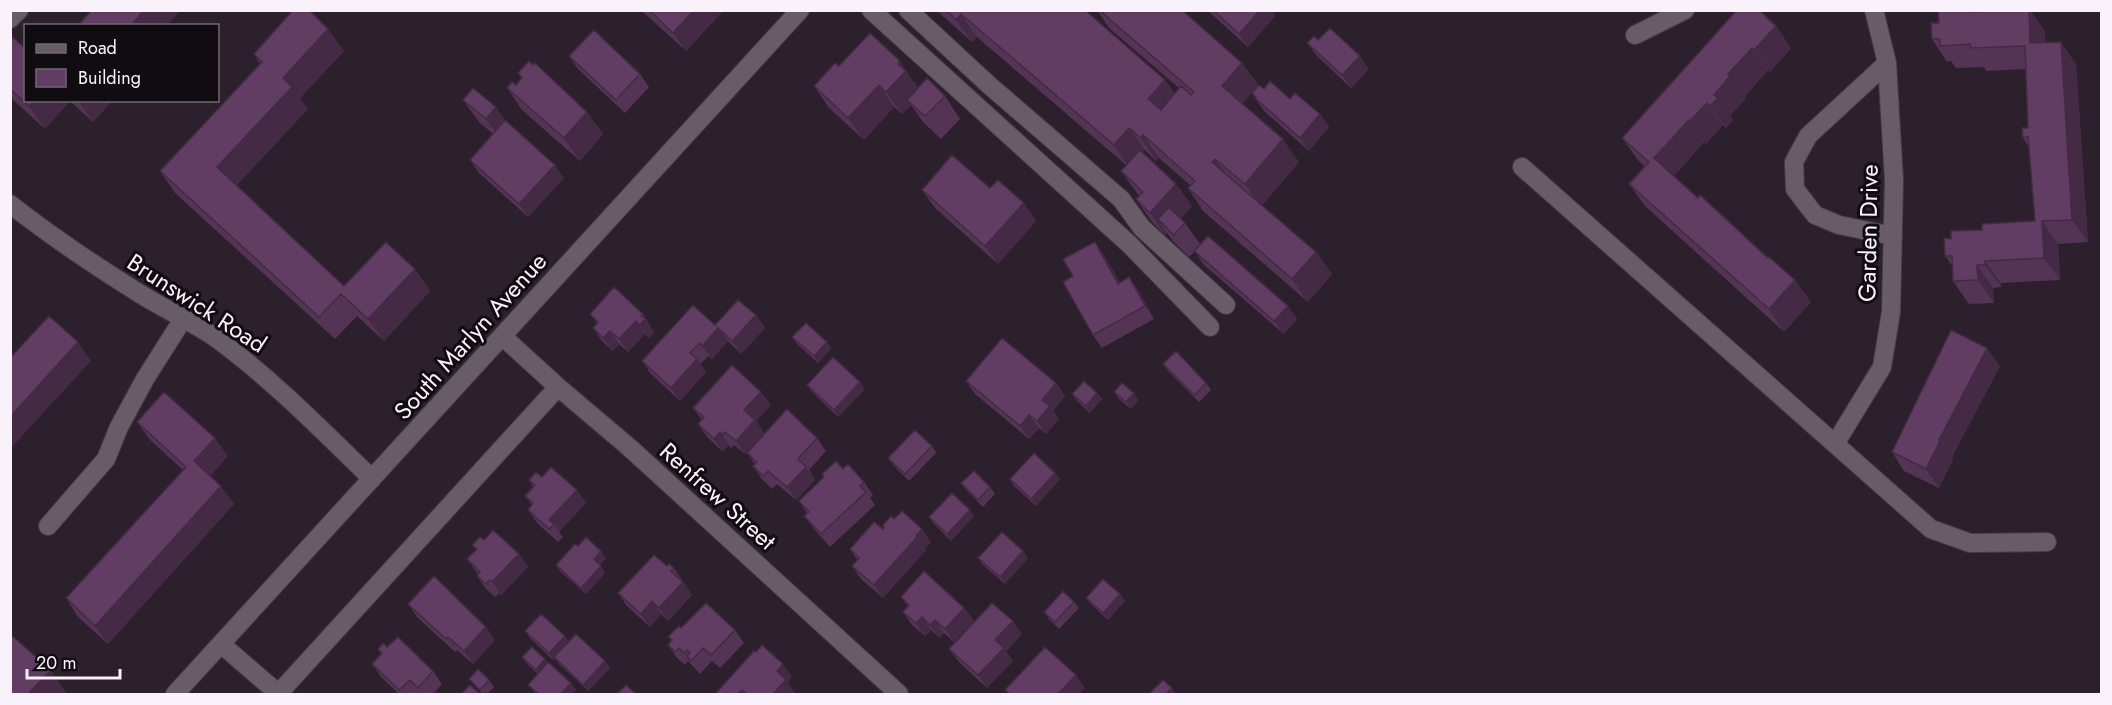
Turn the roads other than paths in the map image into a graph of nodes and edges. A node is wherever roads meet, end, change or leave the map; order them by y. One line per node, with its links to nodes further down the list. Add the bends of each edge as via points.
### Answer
1 (19, 10): 7 (street)
2 (800, 10): 16 (street, South Marlyn Avenue)
3 (871, 10): 15 (street, via 1129,244)
4 (908, 10): 13 (street, via 1121,199 1142,228)
5 (1685, 10): 8 (street)
6 (1874, 10): 9 (street, Garden Drive)
7 (10, 19)
8 (1635, 35)
9 (1887, 63): 12 (street, Garden Drive); 12 (street, via 1808,136 1794,162 1795,189 1815,215 1839,225)
10 (1522, 166): 18 (street)
11 (10, 204): 14 (street, Brunswick Road, via 42,229)
12 (1893, 236): 18 (street, Garden Drive, via 1891,312 1882,367)
13 (1226, 305)
14 (183, 319): 19 (street, Brunswick Road, via 211,335 275,385); 20 (street, via 145,379 106,459)
15 (1210, 327)
16 (502, 336): 17 (street, Renfrew Street); 19 (street, South Marlyn Avenue)
17 (558, 387): 24 (street); 25 (street, Renfrew Street)
18 (1835, 444): 21 (street, via 1931,529 1970,543)
19 (372, 479): 22 (street, South Marlyn Avenue)
20 (48, 526)
21 (2047, 542)
22 (221, 644): 23 (street, South Marlyn Avenue); 24 (street)
23 (175, 694)
24 (279, 694)
25 (899, 694)

